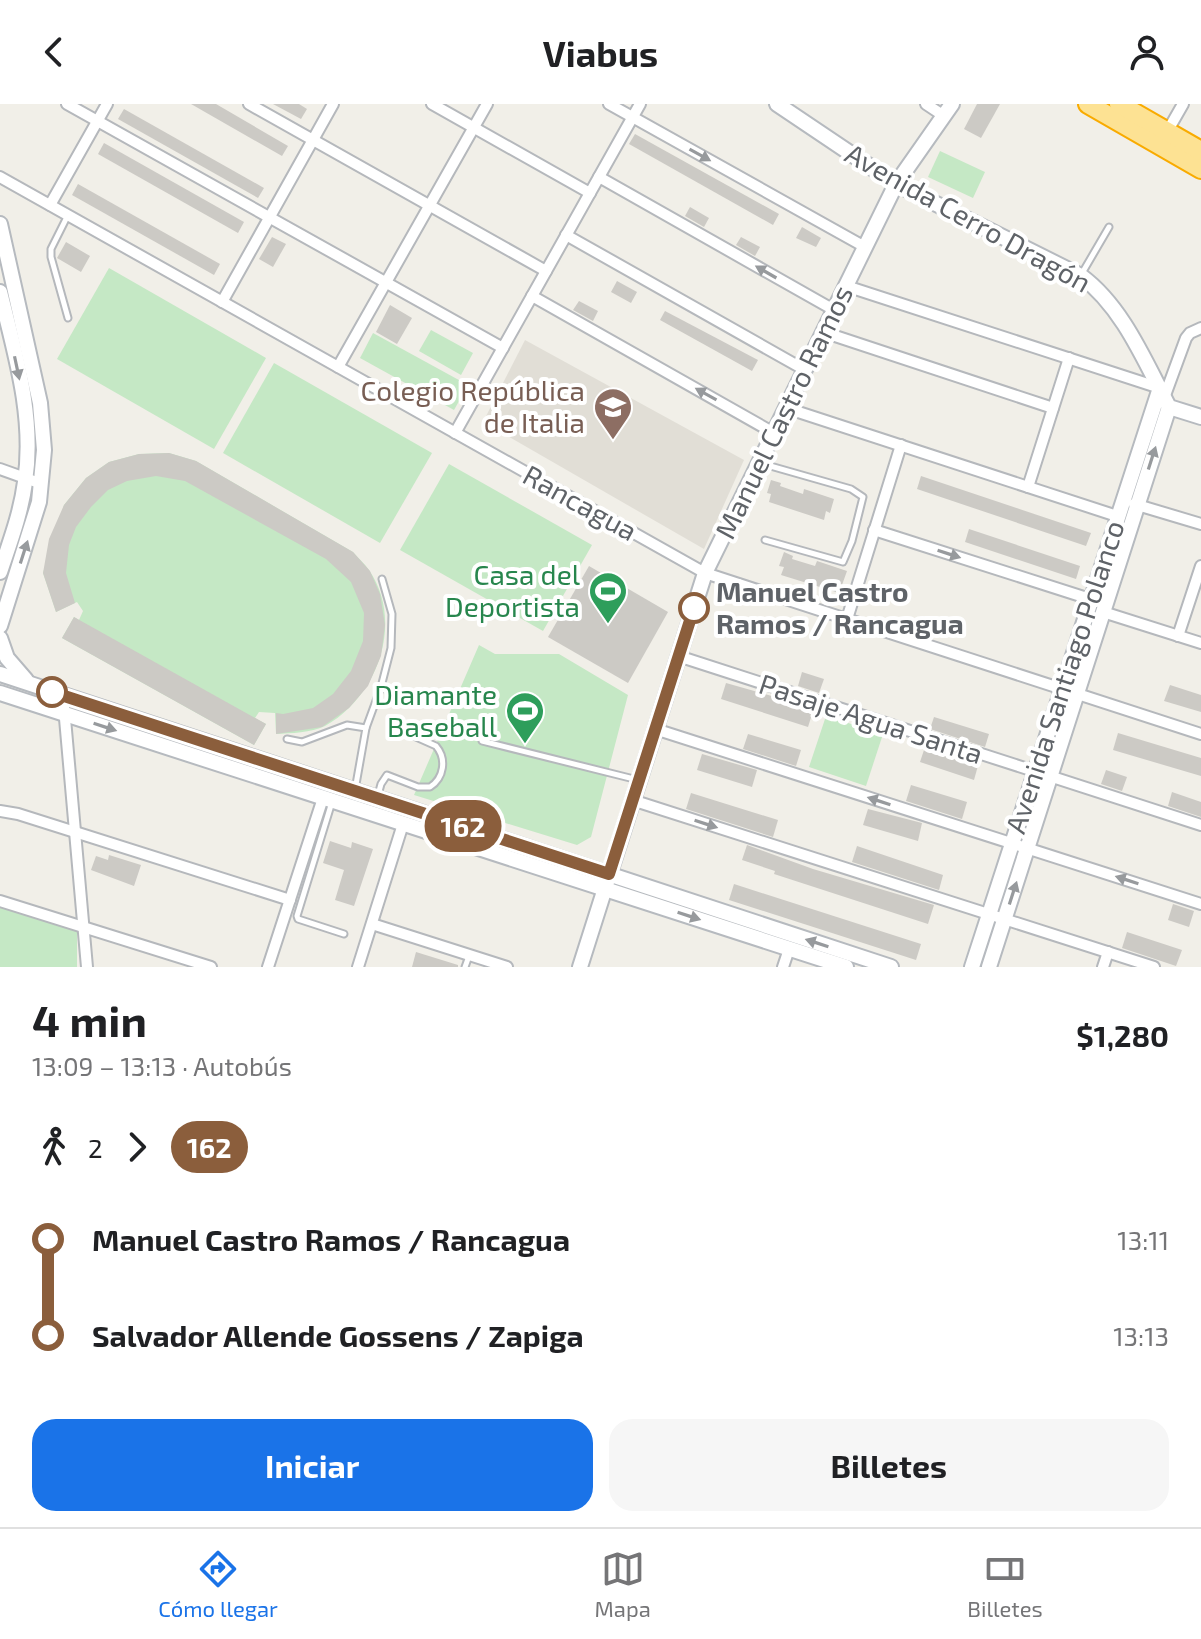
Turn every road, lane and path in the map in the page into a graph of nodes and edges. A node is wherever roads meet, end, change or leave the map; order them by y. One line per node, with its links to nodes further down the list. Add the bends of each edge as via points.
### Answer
1 (67, 104): 16 (street)
2 (107, 104): 16 (street)
3 (249, 104): 19 (street)
4 (333, 104): 19 (street)
5 (432, 104): 17 (street)
6 (487, 104): 17 (street)
7 (609, 104): 15 (street)
8 (640, 104): 15 (street)
9 (777, 104): 24 (street, Avenida Cerro Dragón)
10 (926, 104): 14 (street)
11 (1088, 104): 21 (highway)
12 (1119, 104): 18 (highway)
13 (1183, 104): 18 (street)
14 (948, 110): 24 (street, Manuel Castro Ramos)
15 (632, 117): 23 (street); 33 (street, one-way to 33)
16 (98, 121): 26 (street); 29 (street)
17 (474, 127): 25 (street); 27 (street)
18 (1167, 132): 20 (highway)
19 (313, 140): 27 (street); 29 (street)
20 (1201, 151)
21 (1201, 169)
22 (0, 177): 26 (street, Rancagua)
23 (599, 177): 25 (street); 41 (street, one-way to 23)
24 (896, 184): 33 (street, Manuel Castro Ramos); 35 (street, Avenida Cerro Dragón)
25 (590, 193): 32 (street)
26 (50, 205): 28 (street, Rancagua)
27 (429, 206): 34 (street); 36 (street)
28 (68, 215): 40 (street, Rancagua); 42 (lane, via 51,257)
29 (269, 218): 36 (street); 40 (street)
30 (0, 224): 59 (street, via 43,419)
31 (1109, 227): 35 (lane)
32 (566, 235): 34 (street); 48 (street)
33 (865, 247): 37 (street, Manuel Castro Ramos)
34 (546, 271): 39 (street)
35 (1081, 276): 49 (street, Avenida Cerro Dragón, via 1106,300)
36 (385, 283): 45 (street); 47 (street)
37 (846, 286): 41 (street, Manuel Castro Ramos); 46 (street)
38 (0, 292): 58 (street, one-way to 58, via 26,413)
39 (532, 296): 45 (street); 54 (street, one-way to 39)
40 (222, 302): 47 (street, Rancagua)
41 (834, 310): 44 (street, Manuel Castro Ramos)
42 (68, 318)
43 (1201, 328): 49 (street, via 1186,338)
44 (823, 332): 48 (street, Manuel Castro Ramos); 51 (street)
45 (503, 348): 53 (street)
46 (1069, 358): 49 (street); 51 (street)
47 (338, 367): 53 (street, Rancagua)
48 (805, 370): 50 (street, Manuel Castro Ramos)
49 (1164, 397): 52 (street); 61 (street, Avenida Santiago Polanco); 61 (street, Avenida Santiago Polanco, one-way to 49)
50 (786, 408): 54 (street, Manuel Castro Ramos); 55 (street)
51 (1053, 408): 60 (street)
52 (1201, 417)
53 (455, 433): 68 (street, Rancagua)
54 (774, 433): 56 (street, Manuel Castro Ramos)
55 (901, 445): 60 (street); 64 (street)
56 (759, 463): 65 (lane, via 863,497 843,562); 68 (street, Manuel Castro Ramos)
57 (0, 469): 58 (street)
58 (26, 479): 59 (street); 67 (street)
59 (42, 484): 73 (street, one-way to 59)
60 (1028, 487): 62 (street)
61 (1130, 502): 62 (street, Avenida Santiago Polanco); 63 (street); 71 (street, Avenida Santiago Polanco)
62 (1117, 516): 70 (street, Avenida Santiago Polanco)
63 (1201, 524)
64 (874, 530): 70 (street, one-way to 70); 72 (street)
65 (765, 540)
66 (1201, 566): 74 (street)
67 (1, 567)
68 (705, 573): 72 (street, Rancagua); 77 (street, Manuel Castro Ramos)
69 (382, 579): 87 (lane, via 392,614 391,648)
70 (1090, 599): 80 (street, Avenida Santiago Polanco)
71 (1103, 612): 74 (street); 82 (street, Avenida Santiago Polanco)
72 (847, 619): 80 (street, Rancagua)
73 (0, 626)
74 (1178, 636): 76 (street)
75 (0, 638): 79 (street, via 12,666)
76 (1201, 643)
77 (678, 656): 88 (street, Manuel Castro Ramos); 93 (street, Pasaje Agua Santa)
78 (0, 674): 79 (street)
79 (33, 685): 83 (street)
80 (1061, 689): 82 (street, Rancagua); 93 (street, Avenida Santiago Polanco)
81 (0, 693): 85 (street)
82 (1077, 694): 90 (street, Rancagua); 94 (street, Avenida Santiago Polanco)
83 (63, 696): 86 (street); 96 (street)
84 (0, 701): 85 (street)
85 (31, 703): 86 (street)
86 (64, 714): 98 (street, one-way to 98); 103 (street)
87 (366, 728): 91 (lane, via 347,725 302,742); 96 (lane)
88 (655, 729): 95 (street, Manuel Castro Ramos); 104 (street, one-way to 88)
89 (400, 730): 97 (lane, via 440,750 442,774 430,787 387,775)
90 (1201, 734)
91 (287, 739)
92 (482, 741): 95 (lane)
93 (1034, 772): 94 (street, Pasaje Agua Santa); 104 (street, Avenida Santiago Polanco)
94 (1050, 777): 102 (street, Pasaje Agua Santa); 105 (street, Avenida Santiago Polanco)
95 (639, 780): 99 (street, Manuel Castro Ramos)
96 (354, 791): 97 (street)
97 (377, 798): 106 (street)
98 (328, 799): 101 (street); 107 (street); 114 (lane, via 297,916)
99 (632, 800): 106 (street, Manuel Castro Ramos); 110 (street, one-way to 110)
100 (0, 811): 103 (street)
101 (403, 824): 106 (street); 112 (street)
102 (1201, 825)
103 (75, 833): 107 (street); 113 (street)
104 (1012, 843): 105 (street); 110 (street, Avenida Santiago Polanco)
105 (1027, 848): 109 (street, one-way to 105); 111 (street, Avenida Santiago Polanco, one-way to 105)
106 (606, 881): 115 (street, one-way to 115); 124 (street, Manuel Castro Ramos); 127 (street, one-way to 106)
107 (290, 900): 120 (street)
108 (0, 901): 113 (street)
109 (1201, 904)
110 (989, 914): 111 (street); 128 (street, Avenida Santiago Polanco)
111 (1004, 919): 116 (street); 129 (street, Avenida Santiago Polanco)
112 (372, 924): 117 (street); 121 (street)
113 (84, 927): 118 (street); 119 (street)
114 (344, 934)
115 (789, 949): 125 (street); 126 (street)
116 (1108, 952): 130 (street); 131 (street)
117 (470, 955): 122 (lane); 123 (street)
118 (87, 967)
119 (211, 967)
120 (268, 967)
121 (358, 967)
122 (465, 967)
123 (507, 967)
124 (580, 967)
125 (783, 967)
126 (846, 967)
127 (891, 967)
128 (972, 967)
129 (989, 967)
130 (1103, 967)
131 (1154, 967)

